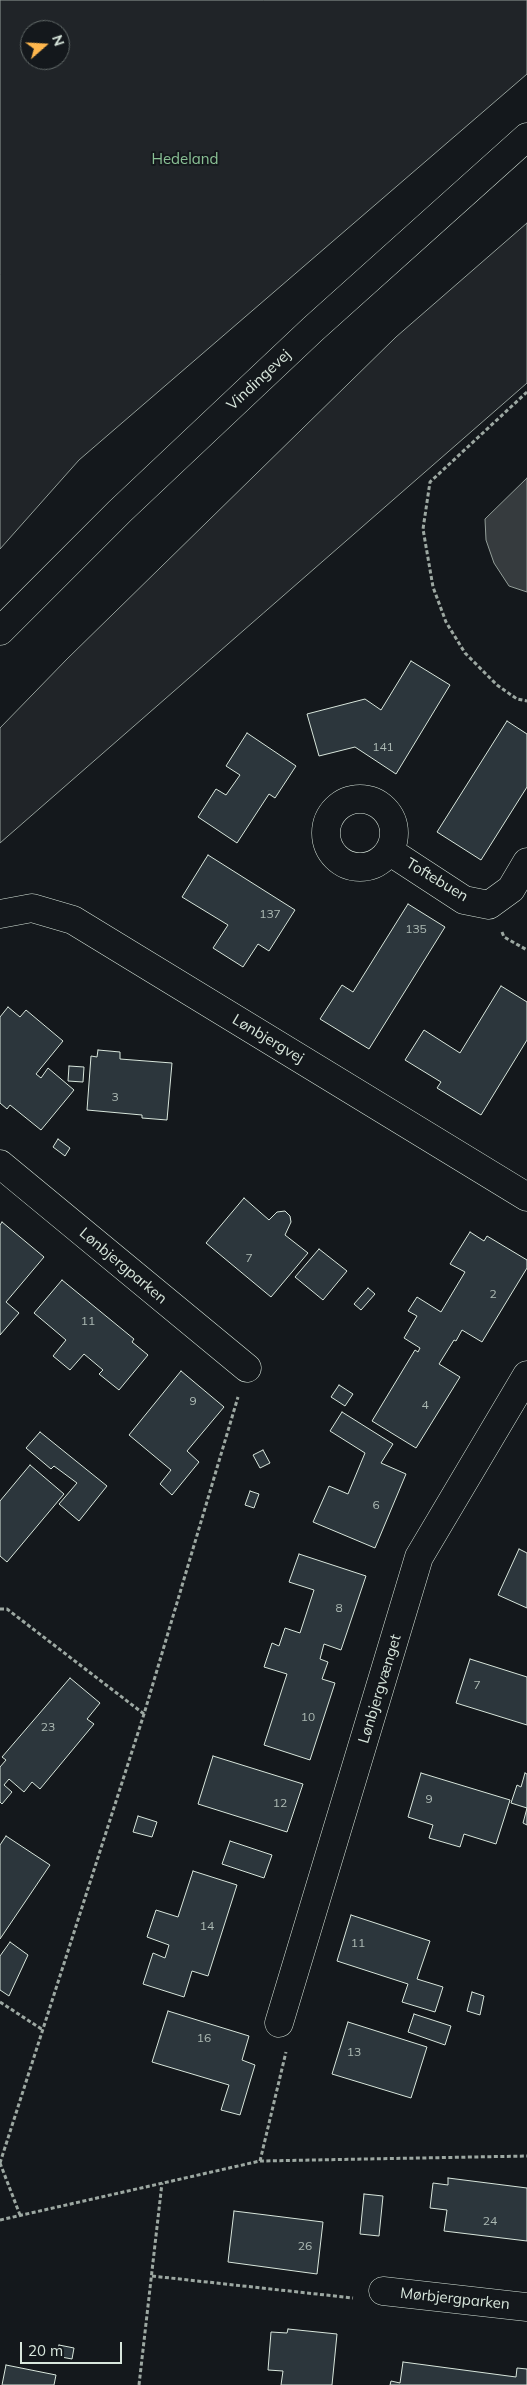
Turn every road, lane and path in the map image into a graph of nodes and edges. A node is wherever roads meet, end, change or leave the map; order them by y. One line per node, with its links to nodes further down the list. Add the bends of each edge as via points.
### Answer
1 (527, 137): 3 (street, Vindingevej, via 313,329 120,511)
2 (527, 392): 4 (path, via 430,482 423,528 433,587 446,622 465,654 497,685)
3 (0, 631)
4 (527, 701)
5 (389, 851): 6 (street, Toftebuen, via 464,900 489,905 511,889)
6 (527, 862)
7 (0, 914): 9 (street, Lønbjergvej, via 32,908 73,920)
8 (0, 1164): 10 (street, Lønbjergparken)
9 (527, 1197)
10 (246, 1368): 13 (path)
11 (527, 1375): 15 (street, Lønbjergvænget, via 419,1557)
12 (0, 1609): 13 (path, via 7,1609)
13 (144, 1714): 16 (path)
14 (0, 2002): 16 (path)
15 (279, 2023): 18 (path, via 289,2036)
16 (43, 2030): 19 (path)
17 (527, 2156): 18 (path)
18 (260, 2161): 20 (path)
19 (0, 2163): 21 (path)
20 (162, 2183): 21 (path); 23 (path)
21 (20, 2215): 22 (path)
22 (0, 2220)
23 (152, 2276): 24 (path, via 361,2299); 26 (path)
24 (383, 2291): 25 (street, Mørbjergparken)
25 (527, 2307)
26 (139, 2385)

